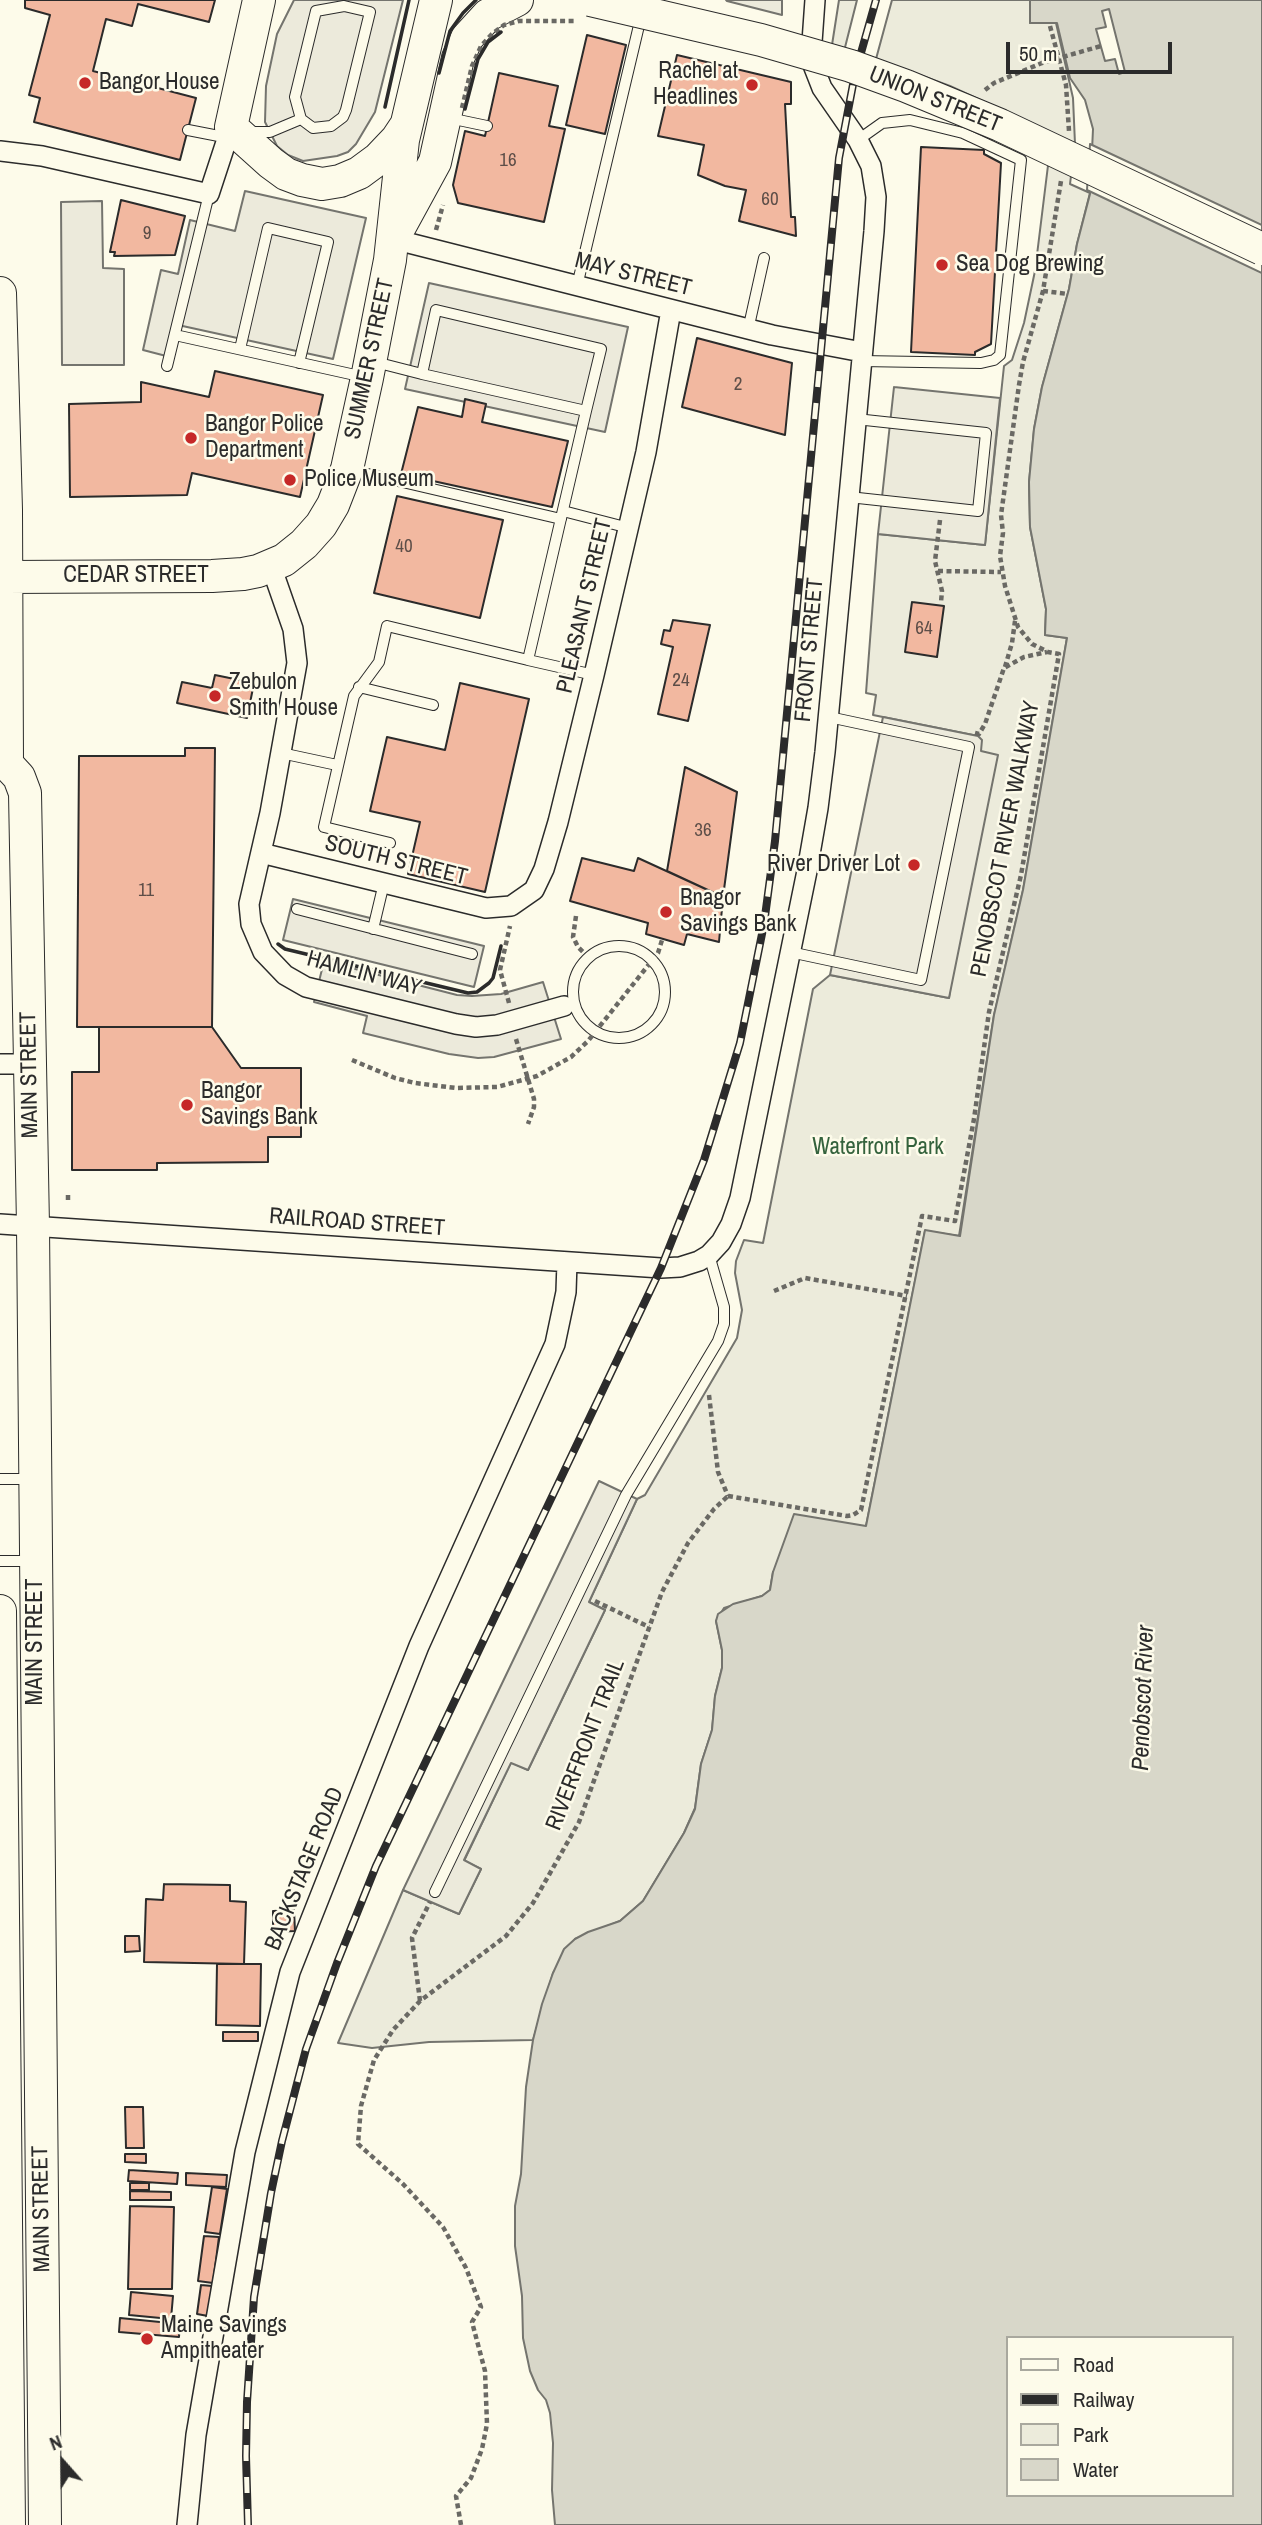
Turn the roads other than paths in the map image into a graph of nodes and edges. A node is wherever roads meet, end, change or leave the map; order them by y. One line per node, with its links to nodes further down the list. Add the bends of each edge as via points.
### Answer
1 (258, 0): 14 (main road)
2 (436, 0): 11 (main road, SUMMER STREET)
3 (517, 0): 9 (main road, via 488,15 467,38 458,58)
4 (598, 0): 6 (street)
5 (815, 0): 8 (street, FRONT STREET)
6 (643, 10): 8 (street); 21 (lane)
7 (588, 11): 19 (main road, UNION STREET, bridge, via 761,40 851,66 1000,125)
8 (812, 50): 15 (street, FRONT STREET, via 822,88)
9 (452, 110): 12 (lane); 18 (main road, via 430,175)
10 (301, 119): 10 (lane, via 323,128 343,117 370,12 344,6 316,11 296,92); 14 (lane, via 263,134)
11 (406, 126): 14 (main road, via 369,166 349,178 322,184 278,169); 18 (main road, SUMMER STREET)
12 (487, 126)
13 (188, 130): 14 (lane)
14 (230, 132): 17 (street)
15 (859, 140): 28 (street, FRONT STREET, via 871,166 876,197); 28 (lane, via 882,122 910,120 953,129 1021,160 999,355 981,363)
16 (0, 151): 17 (street, via 42,156)
17 (209, 194): 25 (lane)
18 (393, 239): 21 (street, MAY STREET); 31 (main road, SUMMER STREET)
19 (1262, 248)
20 (764, 258): 24 (lane)
21 (577, 286): 23 (street, MAY STREET)
22 (0, 293): 26 (main road, MAIN STREET)
23 (671, 310): 24 (street, MAY STREET); 38 (street, PLEASANT STREET)
24 (748, 330): 28 (street, MAY STREET)
25 (175, 335): 27 (lane); 30 (lane)
26 (1, 349): 40 (main road, MAIN STREET)
27 (240, 349): 29 (lane); 29 (lane, via 268,228 328,242)
28 (862, 356): 34 (street, FRONT STREET)
29 (299, 363): 31 (lane)
30 (167, 366)
31 (369, 370): 32 (lane); 35 (main road, SUMMER STREET)
32 (422, 373): 33 (lane); 33 (lane, via 436,310 601,349)
33 (586, 411): 37 (lane)
34 (856, 419): 36 (street, FRONT STREET); 36 (lane, via 986,433 978,511)
35 (346, 470): 37 (lane); 39 (main road, SUMMER STREET, via 321,525 296,552)
36 (849, 497): 46 (street, FRONT STREET)
37 (562, 515): 38 (lane); 41 (lane)
38 (629, 528): 42 (street, PLEASANT STREET)
39 (271, 566): 40 (main road, CEDAR STREET, via 212,576); 47 (street, via 297,653)
40 (3, 576): 44 (main road, MAIN STREET)
41 (528, 660): 42 (lane); 43 (lane, via 387,626 379,662)
42 (594, 675): 53 (street, PLEASANT STREET, via 552,845 534,890)
43 (359, 687): 45 (lane); 48 (lane, via 350,705)
44 (3, 688): 49 (main road, MAIN STREET)
45 (433, 705)
46 (829, 717): 56 (street, FRONT STREET, via 818,808); 56 (lane, via 970,747 921,981)
47 (281, 753): 48 (lane); 51 (street)
48 (337, 765): 50 (lane, via 324,827)
49 (2, 766): 59 (main road, MAIN STREET, via 19,778 25,793)
50 (390, 844)
51 (261, 853): 52 (street, SOUTH STREET); 58 (street, HAMLIN WAY, via 250,894 250,924 263,953 295,982 476,1027)
52 (384, 883): 53 (street, SOUTH STREET, via 486,908); 55 (lane)
53 (519, 903)
54 (297, 909): 55 (lane)
55 (373, 929): 57 (lane)
56 (790, 952): 62 (street, FRONT STREET, via 740,1198 727,1233)
57 (472, 954)
58 (569, 1005): 58 (lane, via 576,979 589,958 603,949 621,946 638,950 661,973 663,1006 643,1031 628,1037 596,1031)
59 (15, 1064): 61 (main road, MAIN STREET)
60 (0, 1224): 61 (street, RAILROAD STREET)
61 (33, 1226): 63 (street, RAILROAD STREET); 64 (main road, MAIN STREET)
62 (709, 1255): 63 (street, RAILROAD STREET, via 671,1268); 70 (lane, via 724,1307 718,1341 626,1495)
63 (567, 1262): 78 (street, BACKSTAGE ROAD, via 555,1344 419,1646 290,1972 245,2152 196,2435)
64 (35, 1478): 65 (lane); 66 (main road, MAIN STREET)
65 (0, 1479)
66 (36, 1560): 67 (lane); 69 (main road, MAIN STREET)
67 (0, 1561)
68 (0, 1611): 69 (main road, MAIN STREET)
69 (15, 1645): 71 (main road, MAIN STREET); 72 (main road, MAIN STREET)
70 (435, 1892)
71 (41, 2084): 72 (street); 73 (main road, MAIN STREET)
72 (2, 2085): 73 (main road, MAIN STREET)
73 (19, 2177): 74 (main road, MAIN STREET); 75 (main road, MAIN STREET)
74 (4, 2357): 75 (street); 76 (main road, MAIN STREET)
75 (43, 2358): 77 (main road, MAIN STREET)
76 (9, 2525)
77 (45, 2525)
78 (187, 2525)

